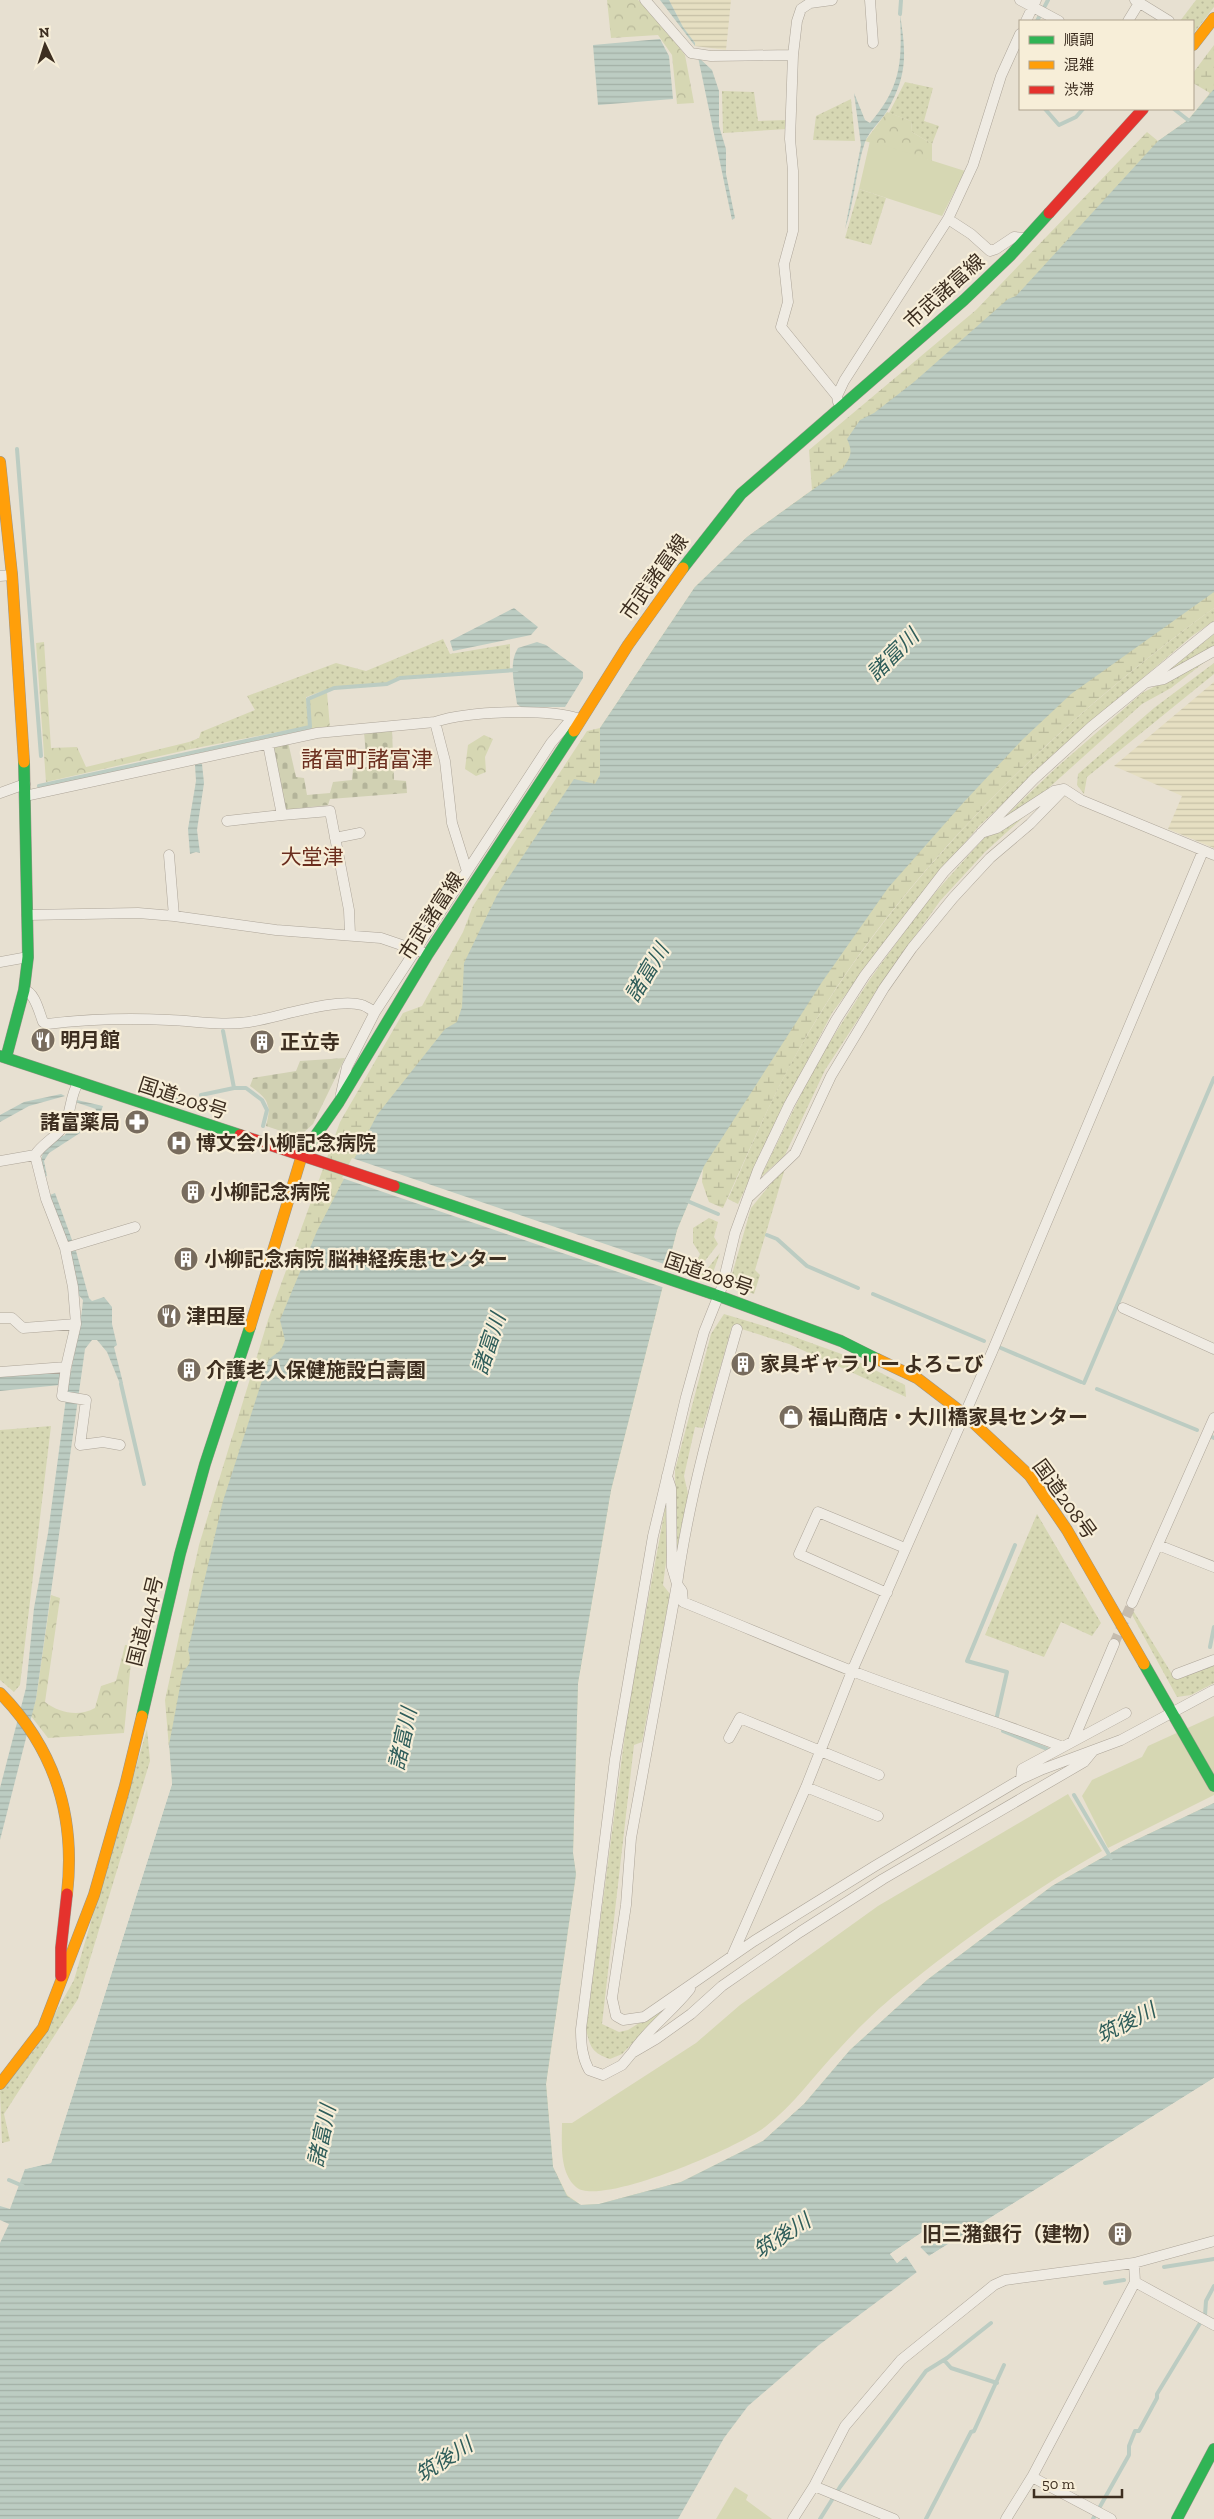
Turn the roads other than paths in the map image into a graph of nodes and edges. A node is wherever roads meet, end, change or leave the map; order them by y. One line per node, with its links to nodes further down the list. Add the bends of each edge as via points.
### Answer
1 (645, 0): 16 (street, via 691,53 711,56)
2 (832, 0): 5 (street)
3 (870, 0): 14 (street)
4 (1020, 0): 7 (street)
5 (819, 1): 16 (street, via 801,9 796,21)
6 (1137, 1): 11 (street); 12 (street)
7 (1038, 7): 9 (street); 10 (street)
8 (1214, 18): 15 (main road)
9 (1027, 20)
10 (1058, 20)
11 (1128, 20)
12 (1167, 20)
13 (1019, 39): 17 (street)
14 (873, 43)
15 (1194, 44)
16 (793, 55): 21 (street, via 790,140 794,231 784,264 788,302 781,327)
17 (1016, 55): 19 (street, via 1002,76 977,157)
18 (1142, 110): 20 (main road, 市武諸富線)
19 (948, 219): 20 (street, via 990,251 1014,237); 21 (street)
20 (1026, 238): 22 (main road, 市武諸富線, via 964,300)
21 (836, 396): 22 (street)
22 (839, 408): 28 (main road, 市武諸富線, via 741,494 690,558)
23 (0, 462): 24 (main road)
24 (6, 575): 32 (main road, via 24,736)
25 (1214, 627): 27 (street)
26 (1214, 651): 27 (street, via 1164,679)
27 (1145, 682): 37 (street, via 1077,740)
28 (576, 718): 29 (street, via 505,712 450,717); 42 (street, via 551,743); 46 (main road, 市武諸富線, via 533,797)
29 (435, 722): 30 (street, via 318,733); 42 (street, via 445,760 452,823)
30 (268, 744): 32 (street); 34 (street)
31 (1064, 789): 37 (street, via 1054,791 997,828); 39 (street, via 1081,800); 57 (street, via 965,885 912,948 831,1076 795,1153)
32 (25, 790): 33 (street); 43 (main road)
33 (0, 793)
34 (282, 815): 35 (street); 38 (street, via 330,811)
35 (227, 821)
36 (360, 833): 38 (street)
37 (981, 833): 57 (street, via 944,872 864,975 788,1105)
38 (335, 838): 45 (street, via 349,910)
39 (1203, 850): 41 (street); 68 (street)
40 (169, 855): 44 (street)
41 (1214, 855)
42 (467, 872): 46 (street)
43 (27, 915): 44 (street, via 138,913); 47 (main road)
44 (174, 916): 45 (street, via 276,930)
45 (350, 934): 46 (street, via 381,938)
46 (423, 952): 50 (street); 53 (main road, 市武諸富線)
47 (28, 957): 48 (street); 49 (main road)
48 (0, 962)
49 (24, 990): 50 (street, via 33,995 43,1022 47,1024 147,1019 222,1024 350,1004 361,1004); 51 (main road)
50 (375, 1012): 53 (street, via 347,1068)
51 (3, 1057): 52 (main road, 国道208号)
52 (78, 1083): 54 (street, via 71,1095 70,1110 62,1128); 55 (main road, 国道208号)
53 (339, 1102): 55 (main road, 市武諸富線)
54 (35, 1155): 56 (street); 59 (street, via 46,1199)
55 (302, 1155): 60 (main road, 国道208号); 98 (main road, 国道444号, via 205,1464 125,1786 94,1896)
56 (0, 1161)
57 (747, 1199): 60 (street)
58 (134, 1228): 59 (street)
59 (66, 1248): 63 (street)
60 (719, 1296): 68 (main road, 国道208号, via 841,1341 917,1378); 72 (street, via 702,1341)
61 (1123, 1308): 65 (street)
62 (0, 1318): 63 (street, via 12,1318 23,1328)
63 (76, 1324): 66 (street)
64 (737, 1329): 76 (street, via 704,1448 683,1540)
65 (1214, 1349)
66 (66, 1367): 67 (street); 71 (street, via 62,1392 86,1400 80,1445 103,1442)
67 (0, 1372)
68 (964, 1414): 74 (street); 86 (main road, 国道208号, via 1030,1476 1067,1530)
69 (1214, 1418): 70 (street)
70 (1209, 1443): 73 (street)
71 (120, 1445)
72 (667, 1474): 76 (street, via 671,1488 672,1567); 100 (street, via 623,1705 581,2028 584,2061 596,2074 604,2076 611,2073)
73 (1158, 1545): 75 (street); 78 (street)
74 (905, 1548): 77 (street); 77 (street, via 818,1512 799,1554)
75 (1214, 1568)
76 (677, 1584): 81 (street, via 682,1591 683,1602); 99 (street, via 631,1838 626,1905 612,2007 616,2016 635,2020)
77 (887, 1593): 81 (street)
78 (1132, 1603)
79 (1114, 1644): 88 (street)
80 (1214, 1660): 82 (street)
81 (852, 1671): 89 (street); 91 (street)
82 (1177, 1674)
83 (1214, 1690): 86 (street)
84 (0, 1693): 98 (main road, via 34,1733 55,1770 66,1809 71,1865 60,1956)
85 (1126, 1713): 88 (street)
86 (1174, 1717): 90 (street); 94 (main road, 国道208号)
87 (729, 1738): 91 (street, via 740,1718)
88 (1073, 1741): 89 (street)
89 (1063, 1747): 93 (street, via 1022,1769)
90 (1093, 1751): 93 (street); 100 (street, via 1084,1762 800,1932 722,1986 663,2034)
91 (821, 1752): 92 (street); 95 (street)
92 (879, 1775)
93 (1021, 1779): 97 (street, via 883,1860)
94 (1214, 1786)
95 (806, 1787): 96 (street); 97 (street)
96 (878, 1816)
97 (732, 1956): 99 (street)
98 (61, 1984): 101 (main road, 国道444号, via 42,2028)
99 (692, 1986): 100 (street)
100 (632, 2053)
101 (0, 2084)
102 (1214, 2241): 103 (street)
103 (1134, 2263): 104 (street); 108 (street, via 1005,2280 994,2285 901,2360 845,2426)
104 (1135, 2282): 105 (street); 107 (street)
105 (1214, 2325)
106 (1214, 2449): 113 (main road)
107 (1032, 2478): 111 (street); 112 (street)
108 (814, 2486): 109 (street); 110 (street)
109 (793, 2519)
110 (894, 2519)
111 (1006, 2519)
112 (1111, 2519)
113 (1177, 2519)

